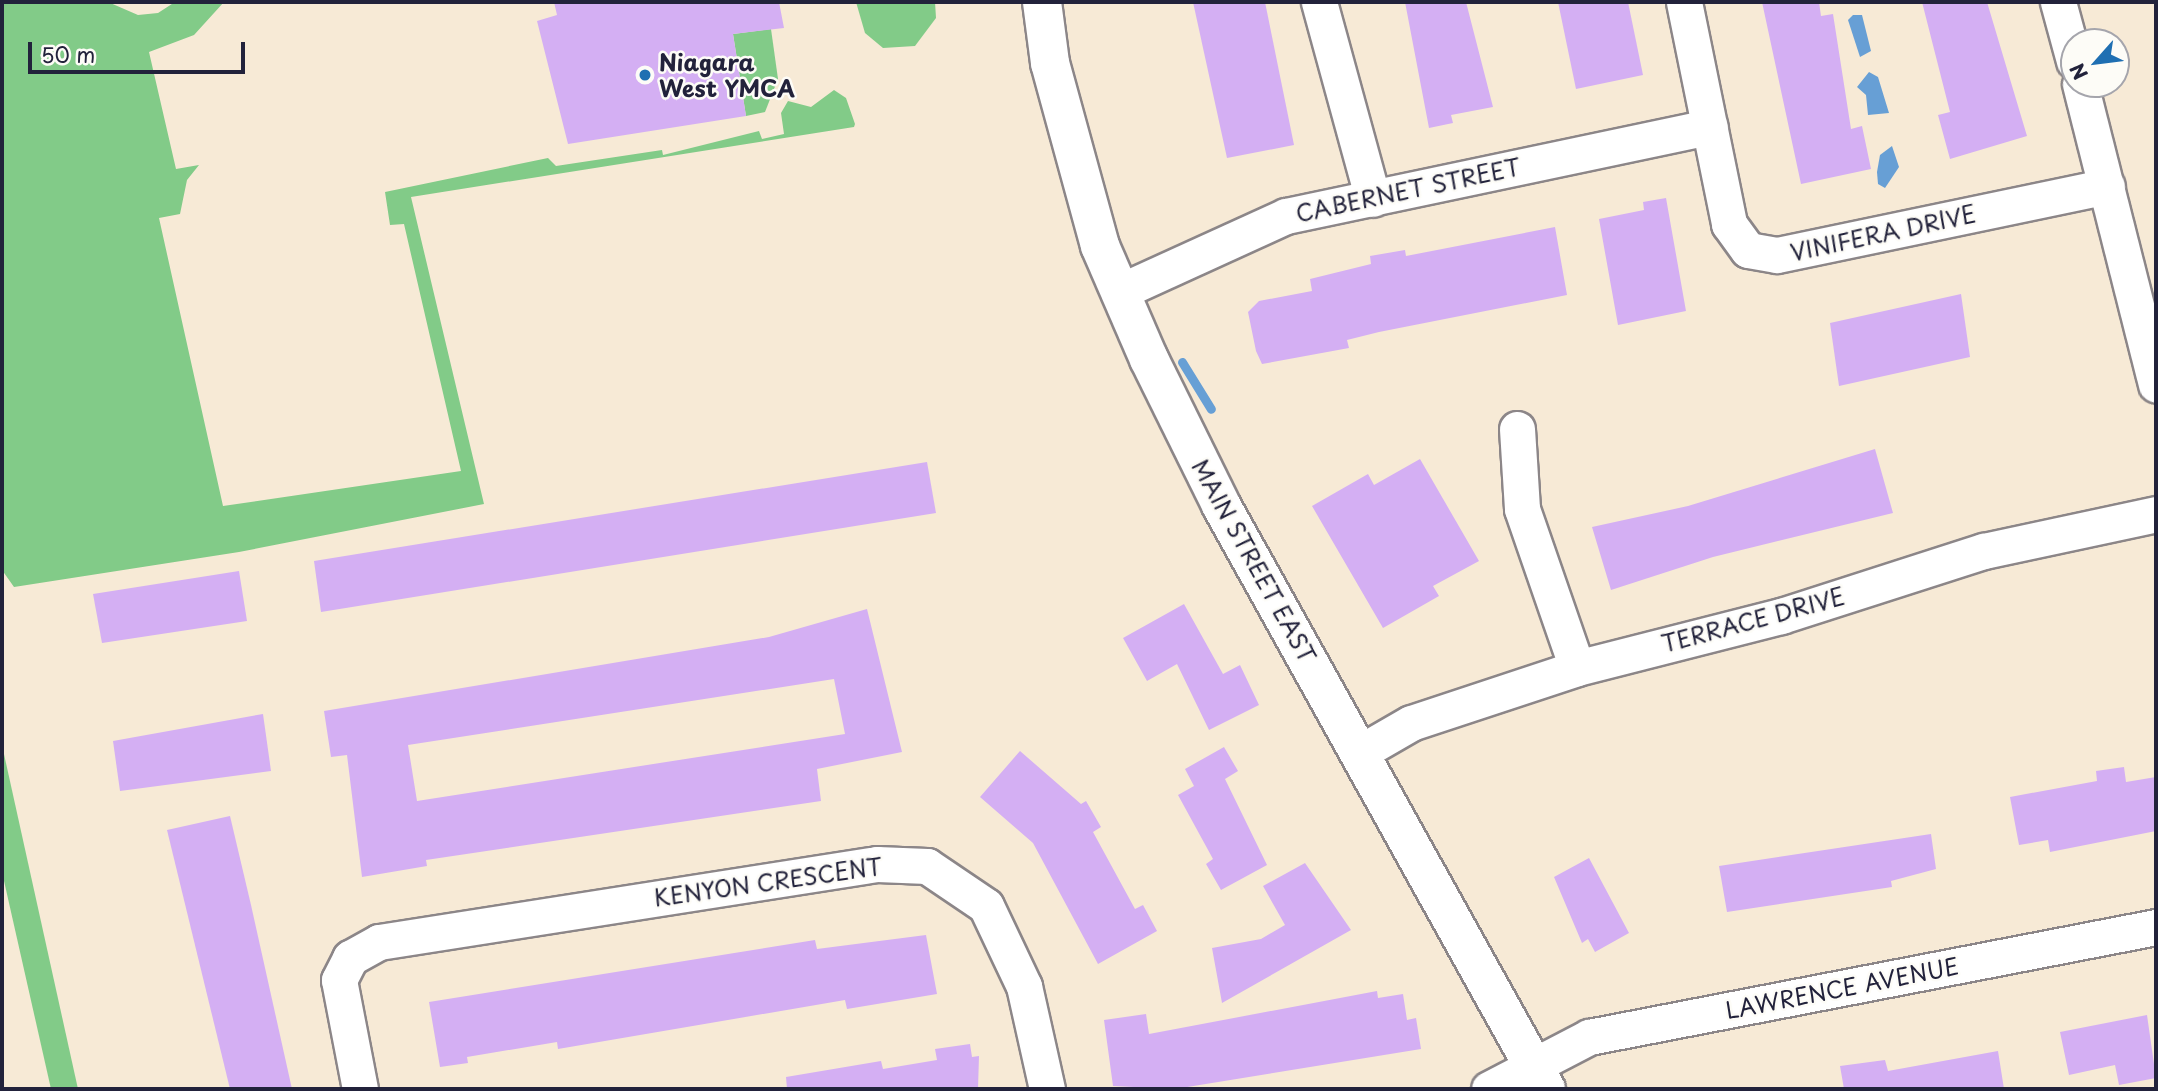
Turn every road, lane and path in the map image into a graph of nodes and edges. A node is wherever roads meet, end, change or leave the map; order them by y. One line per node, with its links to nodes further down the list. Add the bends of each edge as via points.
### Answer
1 (1042, 2): 10 (main road, MAIN STREET EAST, via 1078,171)
2 (1319, 2): 9 (street)
3 (1684, 2): 7 (street, VINIFERA DRIVE)
4 (2058, 2): 5 (street)
5 (2065, 28)
6 (2084, 98): 8 (street)
7 (1710, 127): 8 (street, VINIFERA DRIVE, via 1729,224 1748,250 1777,255); 9 (street, CABERNET STREET)
8 (2106, 186): 11 (street)
9 (1373, 199): 10 (street, CABERNET STREET, via 1239,233)
10 (1119, 292): 15 (main road, MAIN STREET EAST, via 1215,494)
11 (2156, 385)
12 (1517, 429): 14 (street, via 1522,509)
13 (2156, 514): 14 (street, TERRACE DRIVE, via 1984,551 1781,617)
14 (1577, 668): 15 (street, TERRACE DRIVE, via 1411,723)
15 (1359, 753): 17 (main road, MAIN STREET EAST)
16 (2156, 926): 17 (street, LAWRENCE AVENUE, via 1589,1037)
17 (1540, 1077): 20 (street, LAWRENCE AVENUE)
18 (360, 1089): 19 (street, KENYON CRESCENT, via 339,980 350,958 379,942 877,864 927,866 986,906 1024,986)
19 (1047, 1089)
20 (1489, 1089)

